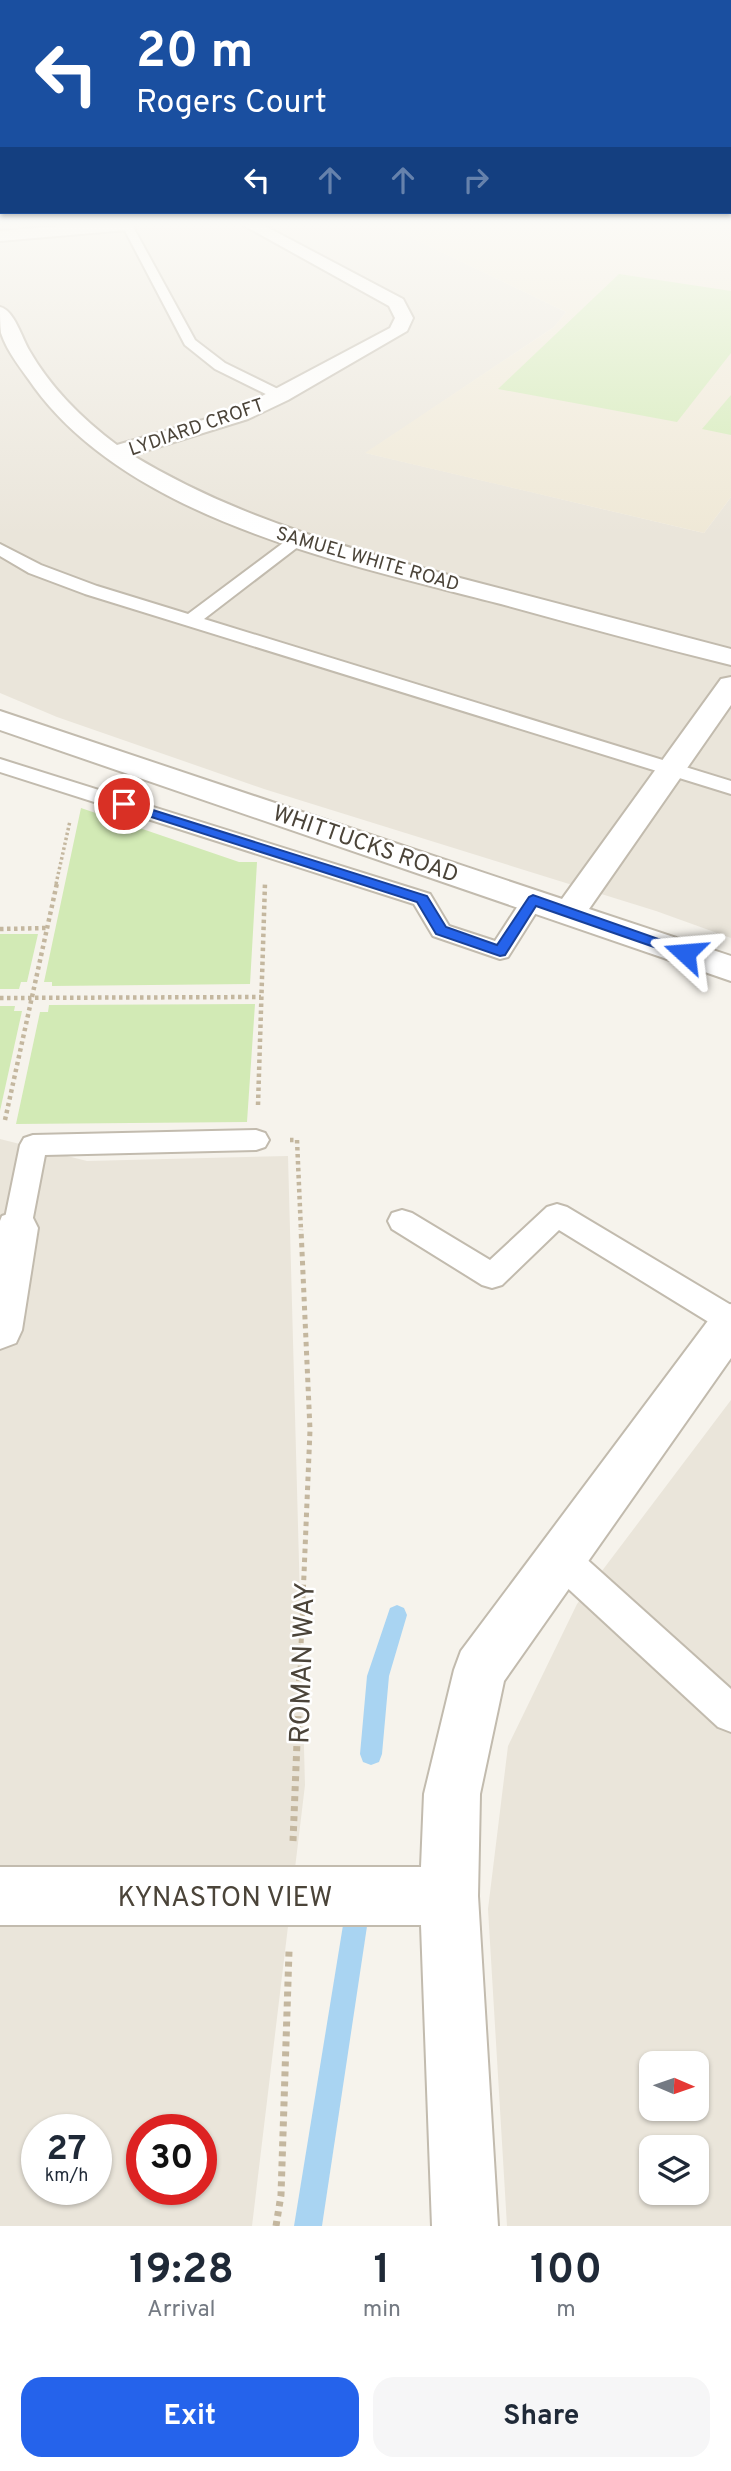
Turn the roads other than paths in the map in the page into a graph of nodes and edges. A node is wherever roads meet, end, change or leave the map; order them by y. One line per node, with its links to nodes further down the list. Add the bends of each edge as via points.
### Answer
1 (4, 329): 4 (street, SAMUEL WHITE ROAD)
2 (183, 329): 5 (lane, via 190,342 220,366)
3 (399, 329): 5 (street, LYDIARD CROFT)
4 (9, 354): 6 (street, SAMUEL WHITE ROAD)
5 (281, 396): 6 (street, LYDIARD CROFT, via 241,415)
6 (115, 453): 7 (street, SAMUEL WHITE ROAD, via 180,490)
7 (297, 540): 9 (lane); 10 (street, SAMUEL WHITE ROAD)
8 (0, 549): 9 (lane, via 80,586)
9 (191, 621): 14 (lane)
10 (731, 657)
11 (731, 685): 14 (street)
12 (0, 720): 16 (street, WHITTUCKS ROAD)
13 (0, 765): 16 (lane, via 422,899 441,930 500,951)
14 (671, 768): 15 (lane); 17 (street)
15 (731, 788)
16 (533, 900): 17 (street, WHITTUCKS ROAD)
17 (570, 912): 18 (street, WHITTUCKS ROAD)
18 (731, 969)
19 (256, 1140): 21 (lane, via 33,1146)
20 (402, 1221): 22 (lane, via 492,1276 557,1214)
21 (17, 1228): 23 (street)
22 (731, 1322): 24 (street)
23 (0, 1330)
24 (560, 1558): 25 (lane); 27 (street, via 480,1670 452,1794)
25 (731, 1714)
26 (0, 1896): 27 (street, KYNASTON VIEW)
27 (449, 1896): 28 (street)
28 (464, 2226)

